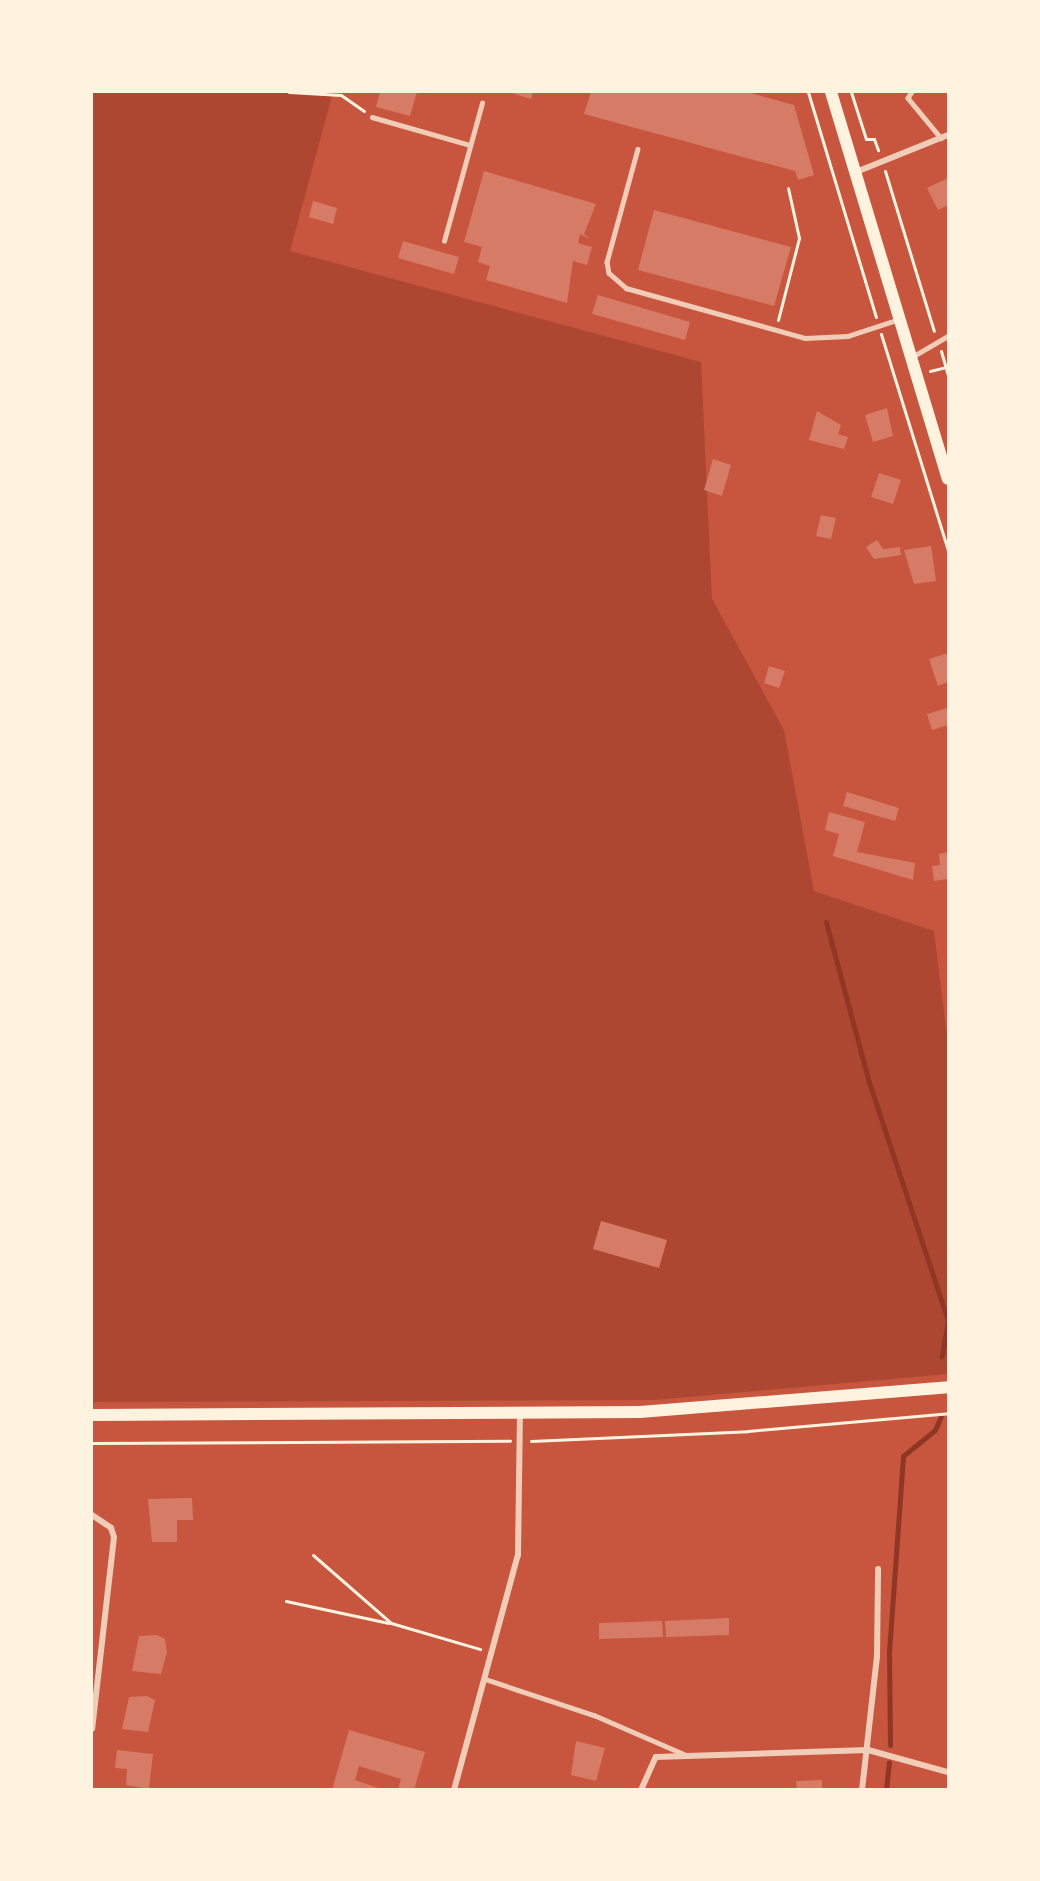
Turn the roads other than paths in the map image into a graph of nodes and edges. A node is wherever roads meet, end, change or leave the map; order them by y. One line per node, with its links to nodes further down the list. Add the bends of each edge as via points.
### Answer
1 (831, 92): 9 (main road)
2 (912, 92): 6 (lane, via 908,98)
3 (482, 103): 7 (lane)
4 (372, 117): 7 (lane)
5 (948, 135): 6 (street)
6 (941, 138): 9 (street)
7 (470, 145): 10 (lane)
8 (638, 148): 11 (lane, via 609,252 609,273 638,292 777,332 834,338)
9 (855, 172): 11 (main road)
10 (444, 241)
11 (900, 319): 13 (main road)
12 (948, 336): 13 (lane, via 939,345)
13 (912, 357): 14 (main road)
14 (948, 474)
15 (948, 1387): 16 (main road, via 670,1411)
16 (520, 1413): 17 (main road); 20 (street, via 518,1555)
17 (92, 1415)
18 (92, 1515): 21 (street, via 111,1527 114,1537)
19 (878, 1569): 22 (street)
20 (485, 1679): 23 (lane, via 594,1715); 25 (street)
21 (92, 1729)
22 (868, 1750): 23 (street); 24 (street); 27 (street)
23 (688, 1756): 26 (street, via 656,1757)
24 (948, 1772)
25 (454, 1790)
26 (641, 1790)
27 (862, 1790)

